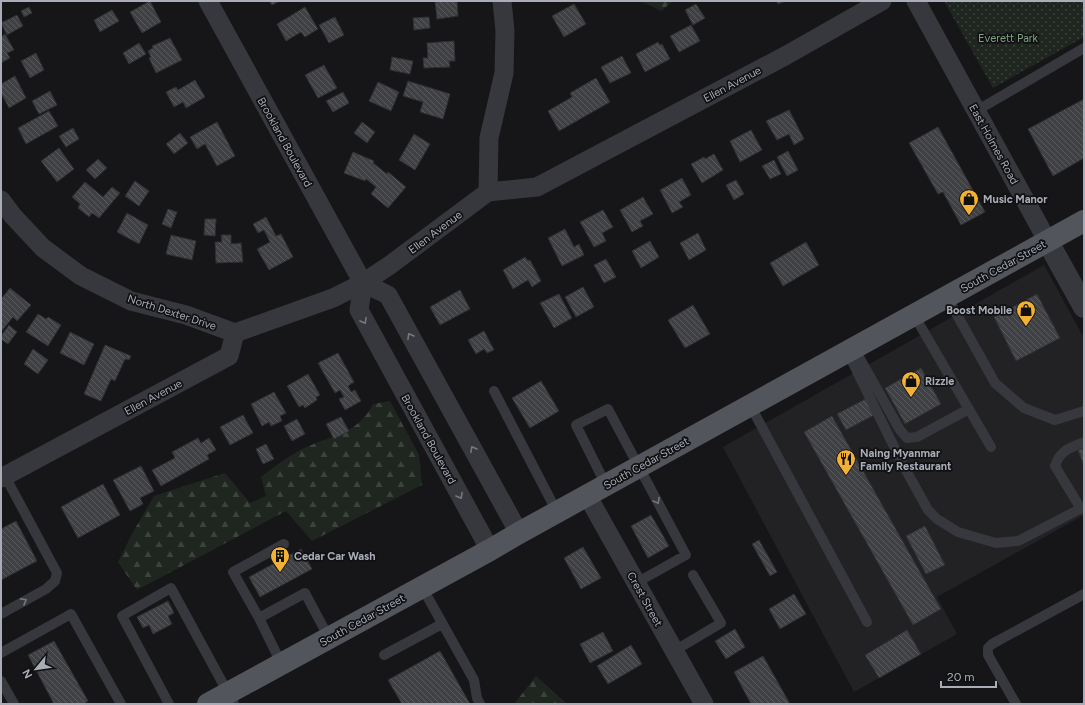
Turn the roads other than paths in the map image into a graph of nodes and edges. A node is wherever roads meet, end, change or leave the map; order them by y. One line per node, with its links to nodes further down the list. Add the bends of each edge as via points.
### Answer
1 (208, 1): 11 (street, Brookland Boulevard)
2 (502, 1): 7 (street, via 505,31 504,73 489,138)
3 (882, 1): 7 (street, Ellen Avenue, via 537,187)
4 (916, 1): 6 (street, East Holmes Road)
5 (1084, 48): 6 (lane)
6 (976, 111): 10 (street, East Holmes Road)
7 (488, 192): 11 (street, Ellen Avenue)
8 (1, 200): 15 (street, North Dexter Drive, via 42,248 81,276 131,301 186,315)
9 (1084, 222): 10 (main road, South Cedar Street)
10 (1048, 242): 12 (main road, South Cedar Street); 13 (street, East Holmes Road)
11 (363, 283): 15 (street, Ellen Avenue, via 333,298); 28 (street, one-way to 11, via 388,295); 30 (street, Brookland Boulevard, one-way to 30, via 359,310)
12 (947, 297): 14 (main road, South Cedar Street); 20 (lane, via 995,383 1024,408 1056,420)
13 (1084, 307)
14 (914, 315): 16 (main road, South Cedar Street); 19 (lane)
15 (235, 333): 24 (street, Ellen Avenue, via 229,356)
16 (850, 350): 18 (main road, South Cedar Street); 19 (lane, via 907,438 917,437); 26 (lane, via 903,465 928,510 938,519 958,532 996,543 1018,541)
17 (494, 391): 27 (lane)
18 (750, 405): 23 (main road, South Cedar Street); 37 (lane)
19 (969, 409): 22 (lane)
20 (1084, 411)
21 (1084, 442): 26 (lane, via 1063,452 1056,466)
22 (991, 447)
23 (639, 466): 25 (main road, South Cedar Street); 25 (lane, via 608,409 576,425); 32 (lane, one-way to 32, via 686,555)
24 (3, 477): 35 (lane, one-way to 24, via 46,589 55,581 57,572)
25 (596, 490): 27 (main road, South Cedar Street); 32 (street, Crest Street)
26 (1082, 508)
27 (557, 512): 28 (main road, South Cedar Street)
28 (519, 533): 30 (main road, South Cedar Street)
29 (284, 544): 36 (lane, via 233,572)
30 (490, 550): 33 (main road, South Cedar Street)
31 (694, 575): 40 (lane, via 721,624)
32 (636, 583): 40 (street, Crest Street)
33 (422, 587): 38 (lane); 39 (main road, South Cedar Street)
34 (1084, 594): 52 (lane, via 988,648 988,656)
35 (1, 614)
36 (259, 618): 39 (lane, via 305,593); 43 (lane)
37 (867, 622)
38 (442, 624): 42 (lane); 50 (lane, via 474,680)
39 (329, 638): 43 (main road, South Cedar Street)
40 (674, 651): 51 (street, Crest Street)
41 (1, 653): 47 (lane, via 71,614)
42 (384, 655)
43 (281, 664): 45 (main road, South Cedar Street)
44 (1, 681): 46 (lane)
45 (231, 698): 48 (lane, via 171,588 122,616); 49 (main road, South Cedar Street)
46 (14, 704)
47 (121, 704)
48 (169, 704)
49 (208, 704)
50 (480, 704)
51 (704, 704)
52 (1016, 704)

